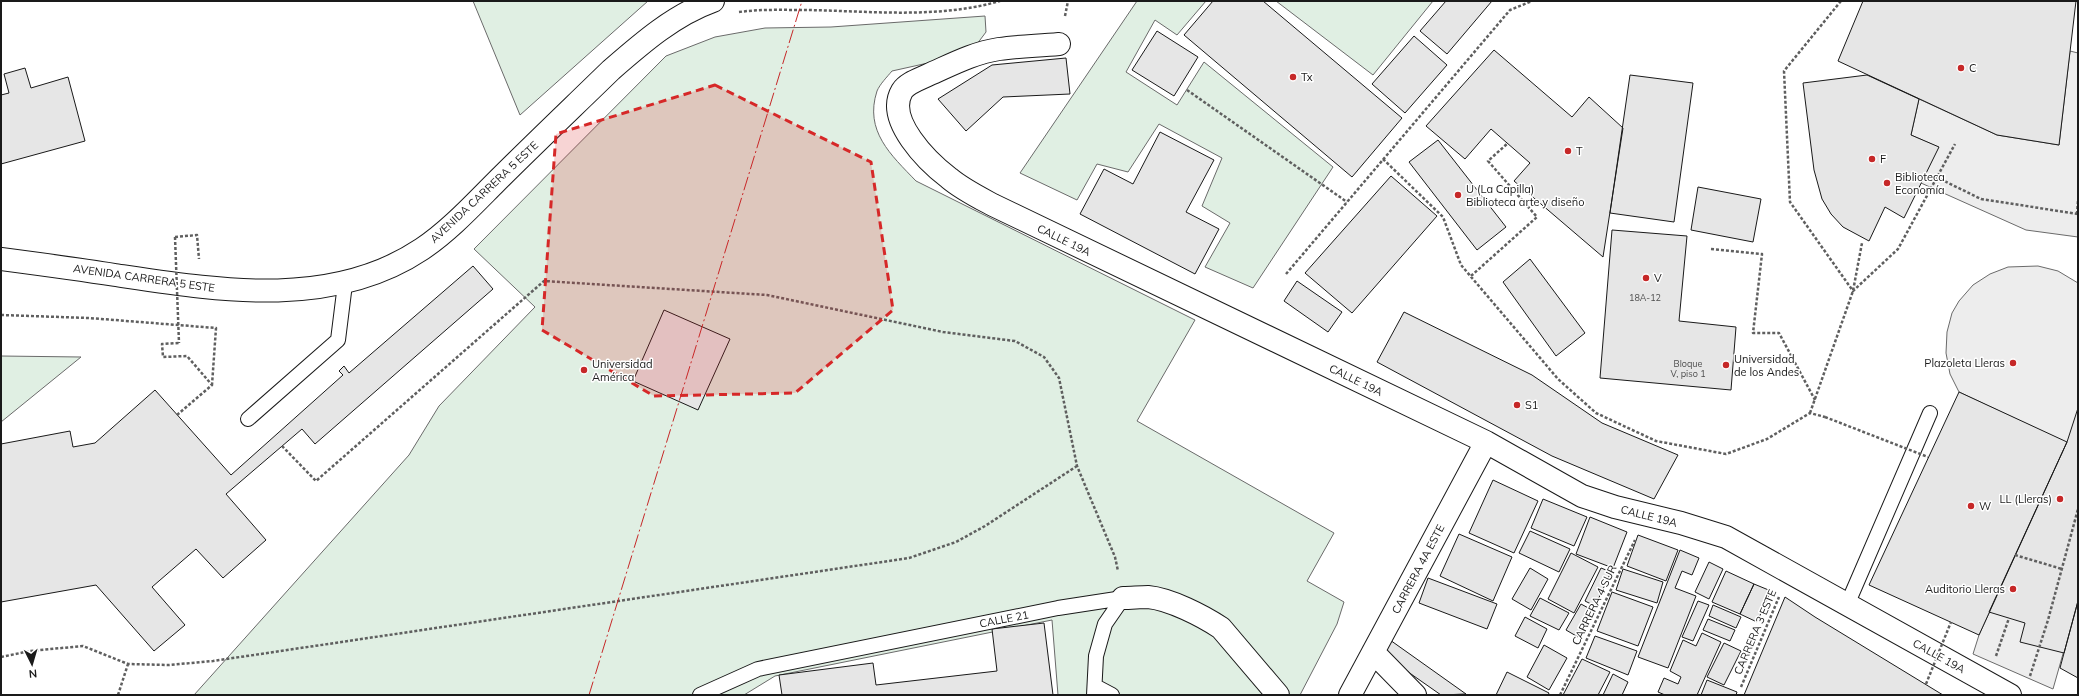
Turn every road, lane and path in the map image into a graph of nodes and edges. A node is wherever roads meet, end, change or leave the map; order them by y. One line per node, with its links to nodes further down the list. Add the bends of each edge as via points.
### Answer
1 (713, 1): 21 (street, AVENIDA CARRERA 5 ESTE, via 665,26 640,45 611,70 464,214 423,248 402,262)
2 (1000, 1): 5 (path, via 930,12)
3 (1532, 1): 10 (path, via 1510,10)
4 (1841, 1): 22 (path, via 1784,71 1784,79 1790,202)
5 (736, 12)
6 (1059, 44): 30 (street, CALLE 19A, via 982,53 963,59 911,84 903,90 899,100 902,124 910,140 948,178 993,205)
7 (1187, 90): 13 (path)
8 (1508, 143): 20 (path, via 1488,161 1537,217)
9 (1955, 144): 11 (path)
10 (1383, 159): 13 (path); 20 (path, via 1444,217 1461,266)
11 (1936, 177): 14 (path, via 1981,199); 22 (path, via 1898,249)
12 (2078, 201): 14 (path)
13 (1347, 202): 19 (path)
14 (2077, 214)
15 (1862, 243): 22 (path)
16 (1711, 249): 25 (path, via 1762,254 1753,333 1779,333)
17 (199, 253): 24 (path, bridge, via 197,235 176,236 180,344 162,344 163,357 187,356)
18 (1, 259): 21 (street, AVENIDA CARRERA 5 ESTE, via 197,288 295,289)
19 (1286, 274)
20 (1471, 276): 26 (path, via 1569,389 1596,413 1656,441 1726,454 1766,439)
21 (345, 284): 29 (lane, via 338,340)
22 (1853, 292): 25 (path)
23 (1, 315): 24 (path, via 90,318 216,328)
24 (212, 385): 28 (path)
25 (1815, 400): 26 (path)
26 (1810, 413): 32 (path, bridge)
27 (1930, 413): 40 (lane)
28 (177, 415)
29 (248, 419)
30 (1486, 442): 40 (street, CALLE 19A, via 1582,496 1726,537); 43 (street, CARRERA 4A ESTE)
31 (282, 446): 33 (path, via 316,481 544,281 767,295 943,332 1015,341 1044,357 1058,378)
32 (1928, 457)
33 (1077, 466): 39 (path, via 1115,557); 47 (path, via 962,539 909,558 213,661 169,665)
34 (2078, 509): 37 (path)
35 (1636, 537): 57 (path, CARRERA 4 SUR)
36 (2015, 555): 37 (path)
37 (2062, 569): 45 (path)
38 (1781, 591): 49 (path, CARRERA 3 ESTE)
39 (1123, 598): 50 (lane, via 1105,624 1096,656); 52 (lane, CALLE 21, via 1058,608 758,669); 54 (street, CALLE 21, via 1150,598 1209,620 1221,628)
40 (1847, 605): 58 (street, CALLE 19A)
41 (2009, 618): 46 (path)
42 (1951, 622): 48 (path, bridge)
43 (1373, 652): 55 (street, CARRERA 4A ESTE); 56 (street)
44 (1, 657): 47 (path, via 30,651 83,646)
45 (2036, 659)
46 (1993, 663)
47 (128, 664): 51 (path)
48 (1926, 684)
49 (1741, 687)
50 (1094, 690): 53 (lane)
51 (118, 695)
52 (700, 695)
53 (1112, 695)
54 (1278, 695)
55 (1350, 695)
56 (1415, 695)
57 (1560, 695)
58 (2010, 695)

